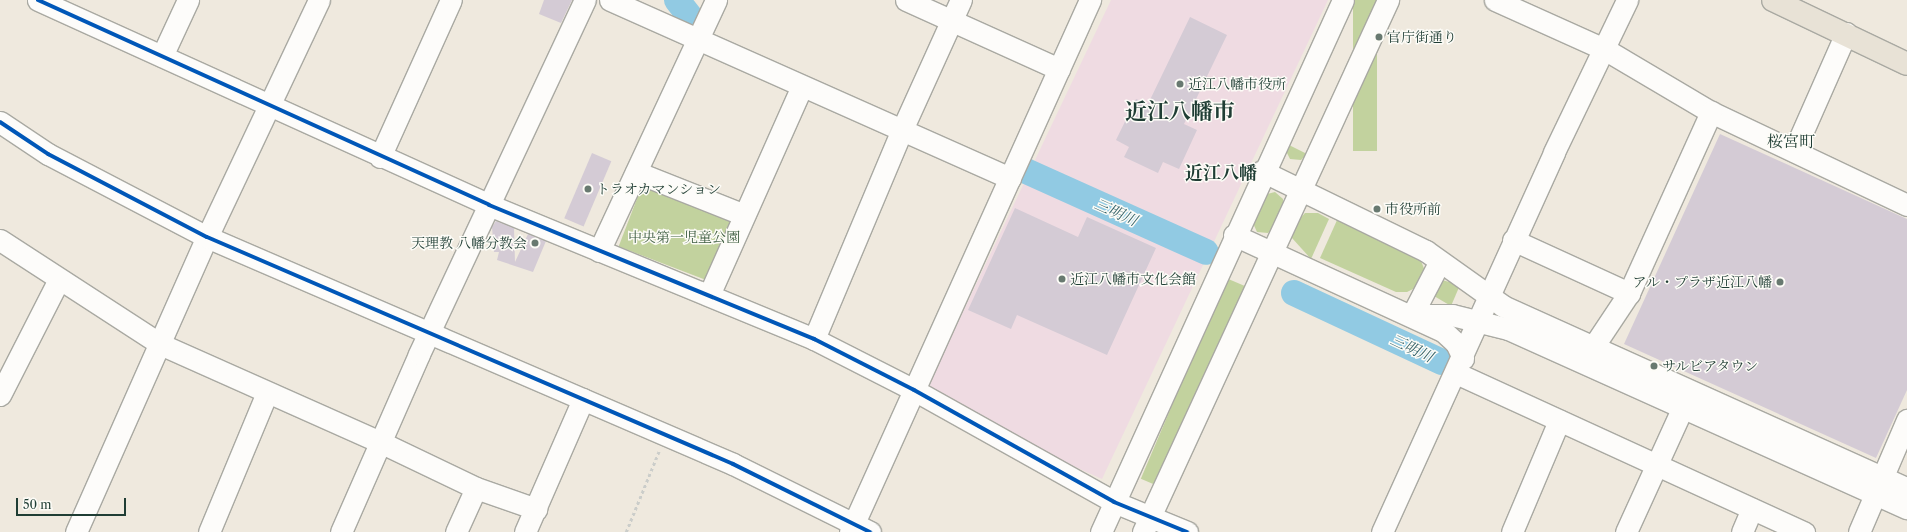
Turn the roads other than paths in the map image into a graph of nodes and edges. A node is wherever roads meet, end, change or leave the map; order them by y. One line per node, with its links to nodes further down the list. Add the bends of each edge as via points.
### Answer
1 (188, 0): 20 (street)
2 (319, 0): 24 (street)
3 (585, 0): 34 (street)
4 (610, 0): 18 (street)
5 (716, 0): 18 (street)
6 (906, 0): 16 (street)
7 (961, 0): 16 (street)
8 (1090, 0): 22 (street)
9 (1343, 0): 30 (street)
10 (1388, 0): 33 (street)
11 (1495, 0): 19 (street)
12 (1627, 0): 19 (street)
13 (1773, 0): 17 (main road)
14 (448, 1): 29 (street)
15 (47, 2): 20 (street)
16 (951, 21): 22 (street); 27 (street)
17 (1846, 33): 21 (main road); 28 (street)
18 (697, 41): 23 (street); 31 (street)
19 (1606, 50): 25 (street); 40 (street)
20 (162, 56): 24 (street)
21 (1907, 64)
22 (1059, 69): 32 (street)
23 (801, 88): 27 (street); 36 (street)
24 (272, 105): 29 (street); 38 (street)
25 (1711, 112): 28 (street); 45 (street)
26 (0, 122): 38 (street, via 48,154)
27 (901, 132): 32 (street); 51 (street)
28 (1794, 151): 35 (street)
29 (380, 156): 34 (street)
30 (1262, 171): 33 (street); 37 (street)
31 (636, 172): 36 (street); 42 (street)
32 (1010, 178): 56 (street)
33 (1298, 189): 41 (street); 43 (street, via 1426,252)
34 (488, 204): 42 (street); 50 (street)
35 (1907, 205)
36 (742, 214): 46 (street)
37 (1234, 235): 41 (street); 68 (street)
38 (207, 237): 50 (street); 52 (street)
39 (0, 240): 44 (street)
40 (1513, 240): 45 (street); 47 (street)
41 (1270, 251): 48 (street); 72 (street)
42 (599, 252): 46 (street)
43 (1440, 263): 47 (street, via 1468,278); 48 (street)
44 (58, 279): 52 (street); 58 (street)
45 (1629, 293): 53 (street)
46 (708, 295): 51 (street)
47 (1491, 297): 49 (street); 53 (street)
48 (1412, 315): 49 (street, via 1452,315); 55 (street, via 1444,330 1456,343)
49 (1480, 321): 54 (street, via 1508,329); 55 (street)
50 (430, 333): 59 (street); 63 (street)
51 (814, 339): 56 (street)
52 (160, 344): 57 (street); 74 (street)
53 (1593, 347): 54 (street); 65 (street)
54 (1581, 364): 60 (street)
55 (1459, 365): 62 (street); 81 (street)
56 (914, 390): 68 (street); 73 (street)
57 (267, 393): 63 (street); 75 (street)
58 (0, 395)
59 (584, 400): 70 (street); 73 (street, via 733,464)
60 (1682, 409): 64 (street); 65 (street)
61 (1907, 420): 65 (street)
62 (1559, 421): 64 (street); 82 (street)
63 (380, 442): 66 (street); 76 (street)
64 (1656, 465): 71 (street); 83 (street)
65 (1879, 485): 67 (street); 69 (street); 86 (street)
66 (476, 488): 70 (street); 77 (street)
67 (1907, 488)
68 (1114, 502): 72 (street); 79 (street)
69 (1907, 508)
70 (536, 509): 78 (street)
71 (1752, 509): 84 (street); 85 (street)
72 (1147, 525): 80 (street)
73 (858, 530)
74 (76, 532)
75 (209, 532)
76 (341, 532)
77 (456, 532)
78 (525, 532)
79 (1101, 532)
80 (1187, 532)
81 (1382, 532)
82 (1512, 532)
83 (1626, 532)
84 (1742, 532)
85 (1804, 532)
86 (1858, 532)

